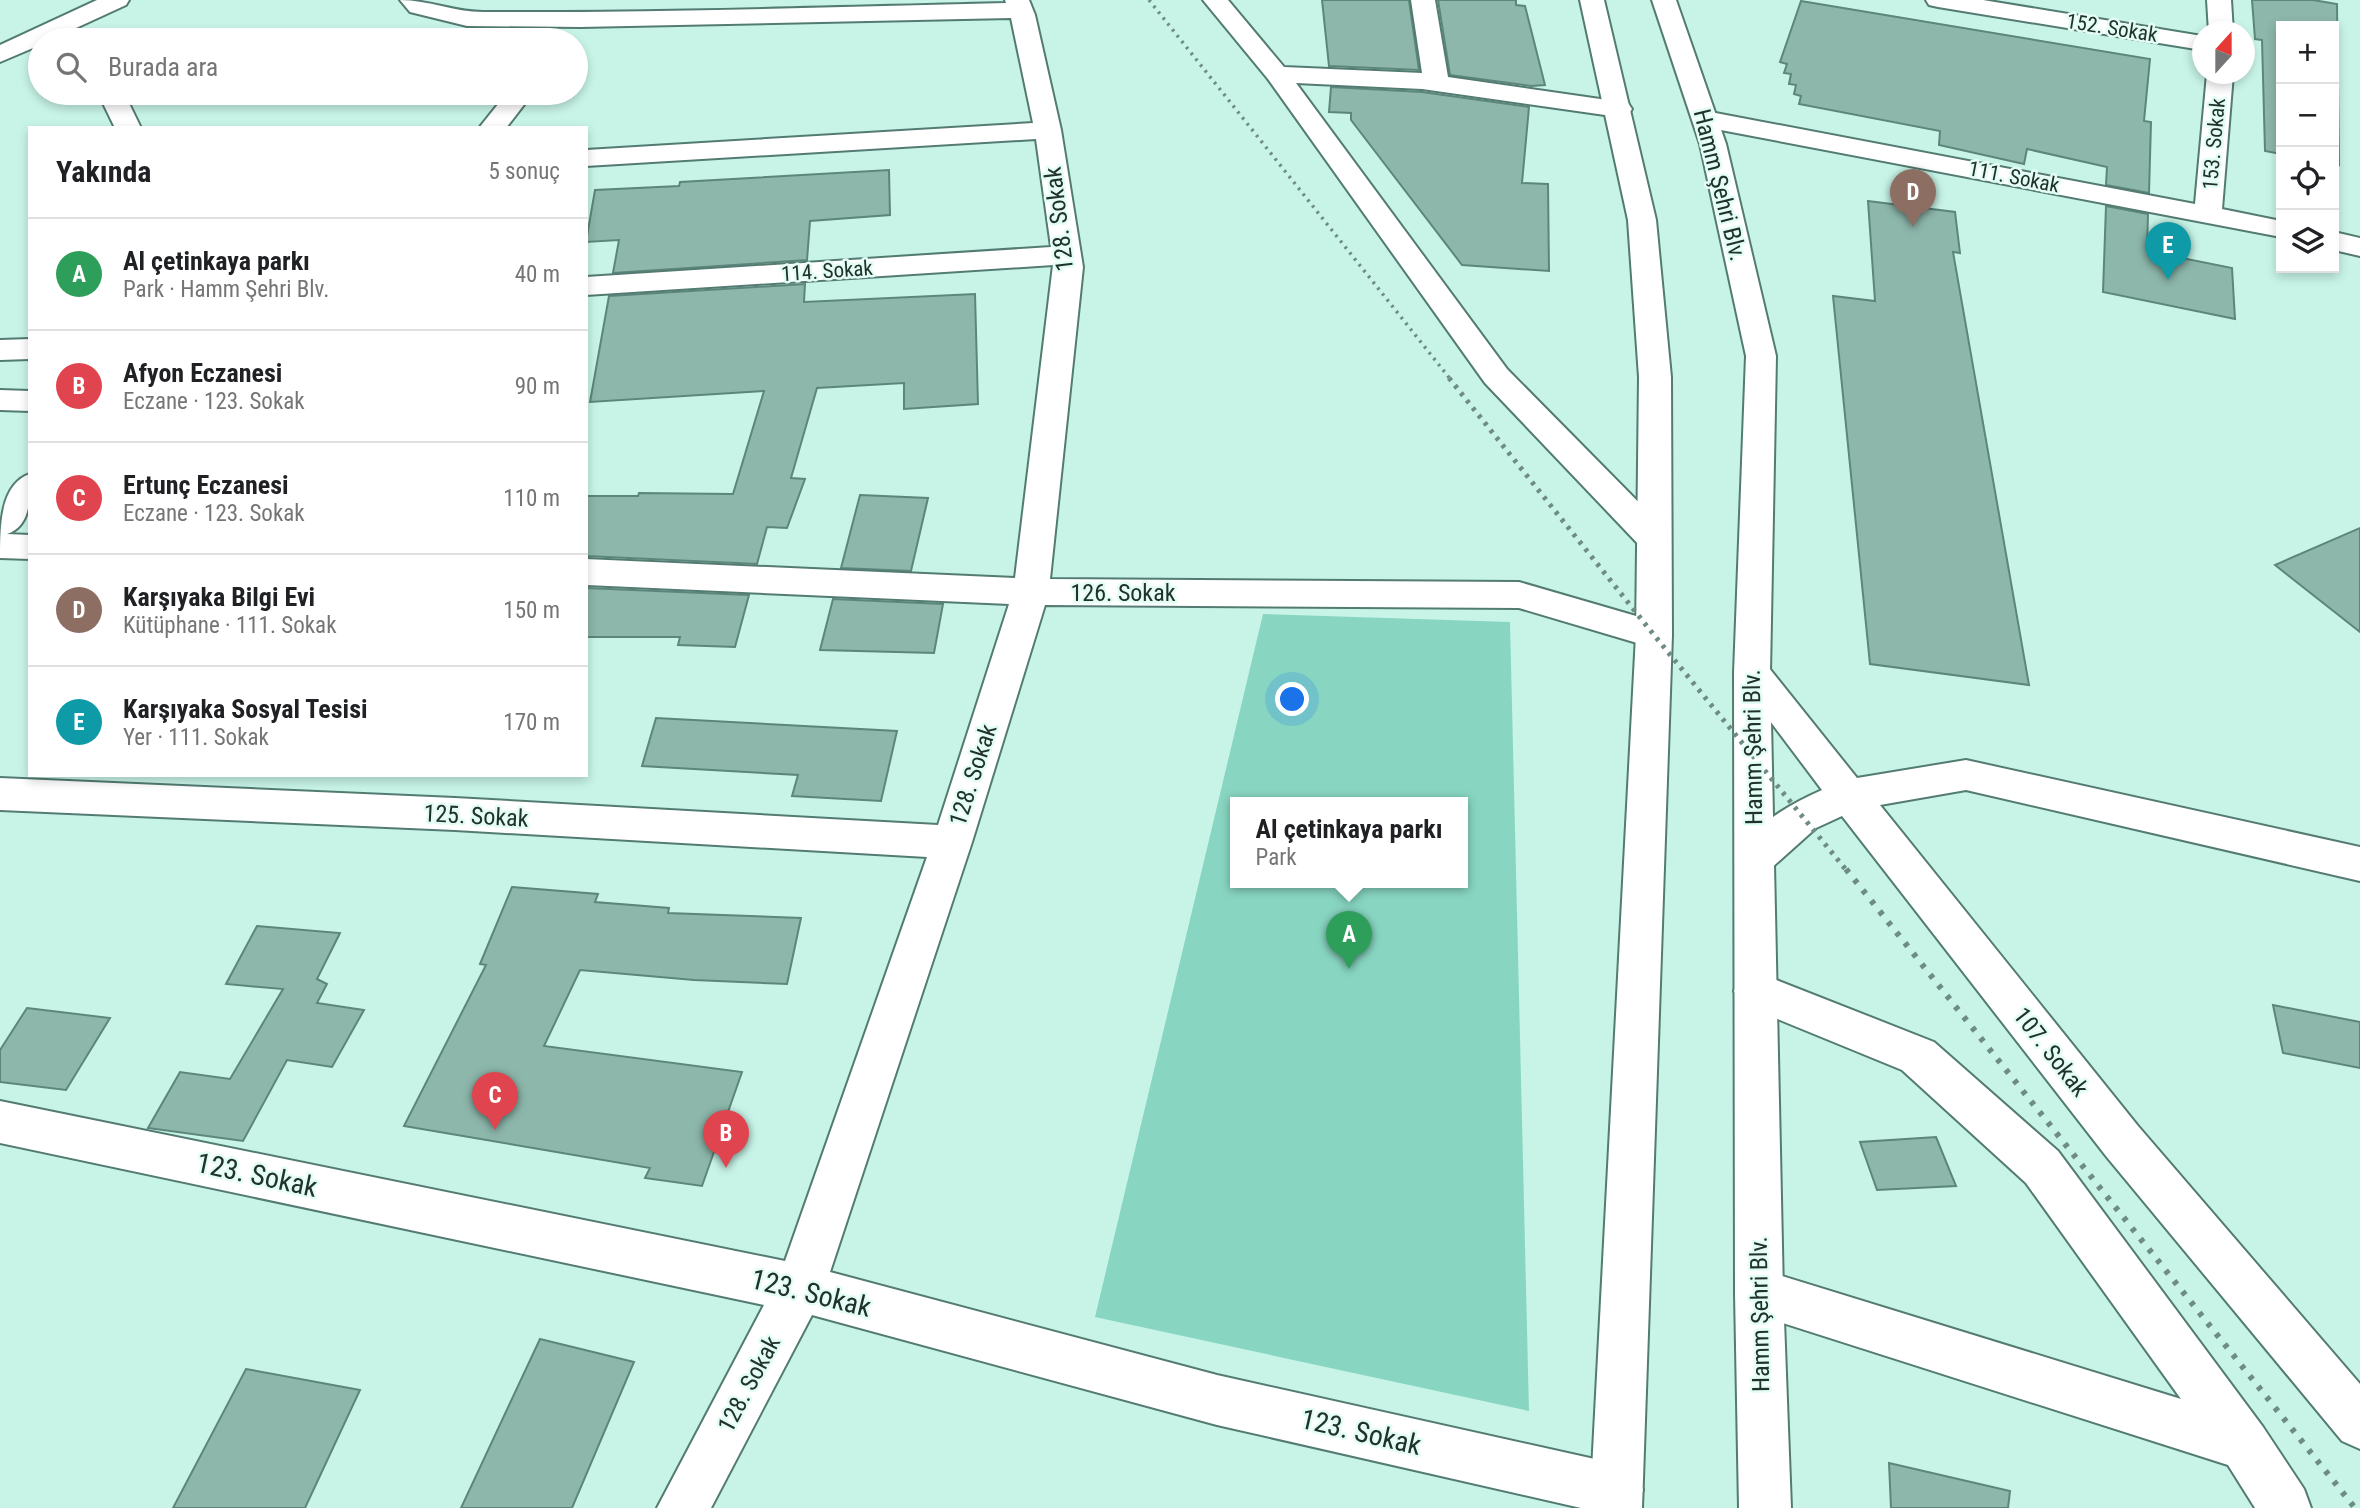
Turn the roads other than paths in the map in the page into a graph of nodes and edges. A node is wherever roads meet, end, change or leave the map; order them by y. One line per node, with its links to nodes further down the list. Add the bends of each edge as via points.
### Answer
1 (117, 0): 11 (street)
2 (412, 0): 10 (street, via 419,7 467,19)
3 (1215, 0): 18 (street)
4 (1423, 0): 19 (street)
5 (1592, 0): 23 (street)
6 (1664, 0): 24 (street, Hamm Şehri Blv.)
7 (1938, 0): 16 (street, 152. Sokak)
8 (2220, 0): 12 (street)
9 (1019, 5): 10 (street); 27 (street, 128. Sokak)
10 (586, 10): 14 (street)
11 (76, 20): 13 (street)
12 (2221, 21)
13 (58, 28)
14 (572, 28)
15 (28, 41): 17 (street)
16 (2192, 41)
17 (0, 54)
18 (1277, 74): 19 (street); 41 (street, via 1496,376)
19 (1436, 83): 23 (street)
20 (2219, 84): 29 (street, 153. Sokak)
21 (117, 105): 25 (street)
22 (510, 105): 26 (street)
23 (1619, 109): 41 (street, via 1642,220 1655,377)
24 (1705, 119): 29 (street, 111. Sokak); 47 (street, Hamm Şehri Blv., via 1761,356)
25 (127, 126)
26 (494, 126)
27 (1048, 130): 28 (street); 33 (street, 128. Sokak)
28 (588, 158)
29 (2208, 214): 30 (street, 111. Sokak)
30 (2276, 228)
31 (2339, 242): 32 (street)
32 (2360, 247)
33 (1067, 256): 34 (street, 114. Sokak); 45 (street, 128. Sokak)
34 (588, 286)
35 (0, 349): 36 (street)
36 (28, 349)
37 (0, 400): 38 (street)
38 (28, 401)
39 (28, 488): 40 (street)
40 (0, 524)
41 (1654, 539): 46 (street)
42 (0, 546): 43 (street)
43 (28, 547)
44 (588, 572): 45 (street, 126. Sokak)
45 (1031, 592): 46 (street, 126. Sokak, via 1519,595); 50 (street, 128. Sokak)
46 (1654, 635): 59 (street)
47 (1752, 673): 49 (street, 107. Sokak); 51 (street, Hamm Şehri Blv.)
48 (0, 794): 50 (street, 125. Sokak)
49 (1849, 795): 51 (street, via 1802,817); 52 (street, via 1966,775); 57 (street, 107. Sokak, via 2122,1141)
50 (952, 842): 55 (street, 128. Sokak)
51 (1755, 858): 53 (street, Hamm Şehri Blv.)
52 (2360, 864)
53 (1756, 990): 56 (street, Hamm Şehri Blv.); 58 (street, via 1918,1056 2042,1167)
54 (0, 1122): 55 (street, 123. Sokak)
55 (800, 1288): 59 (street, 123. Sokak, via 1217,1400); 60 (street, 128. Sokak)
56 (1759, 1293): 58 (street); 61 (street, Hamm Şehri Blv.)
57 (2360, 1423)
58 (2245, 1446): 62 (street)
59 (1616, 1499)
60 (683, 1508)
61 (1765, 1508)
62 (2285, 1508)

